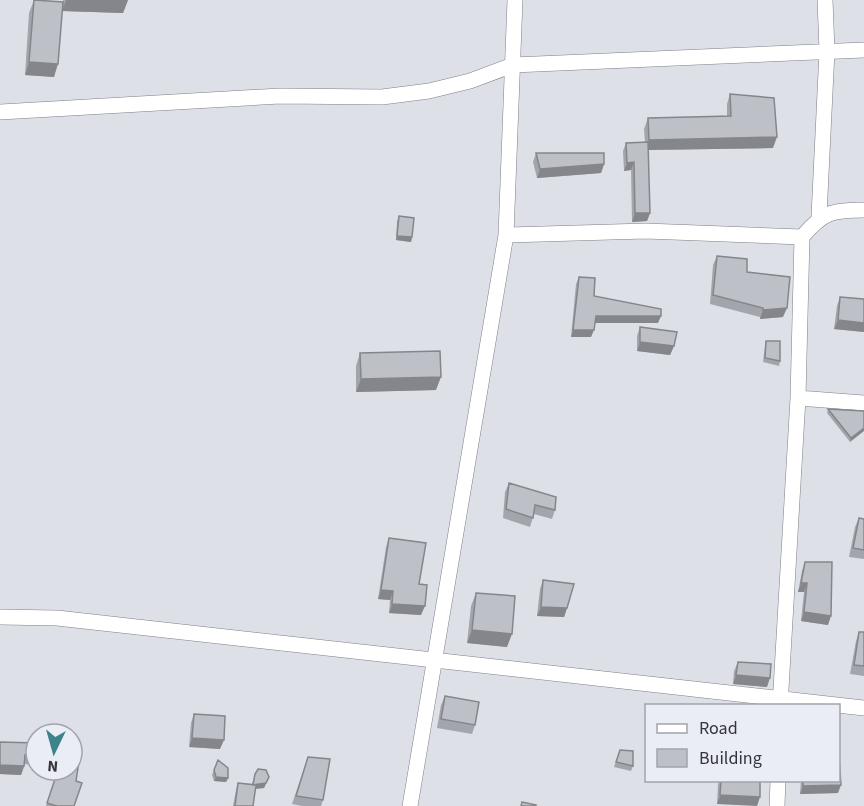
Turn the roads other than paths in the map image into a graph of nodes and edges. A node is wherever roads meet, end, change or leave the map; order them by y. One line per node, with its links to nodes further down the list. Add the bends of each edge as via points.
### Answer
1 (515, 0): 5 (street)
2 (825, 0): 4 (street)
3 (864, 50): 4 (street)
4 (827, 51): 5 (street); 8 (street)
5 (513, 65): 6 (street, via 460,83 382,97 280,96); 9 (street)
6 (0, 112)
7 (864, 210): 8 (street, via 838,210)
8 (819, 216): 10 (street)
9 (506, 235): 10 (street, via 646,231); 14 (street)
10 (802, 237): 11 (street)
11 (798, 398): 12 (street); 15 (street)
12 (864, 403)
13 (0, 617): 14 (street, via 57,618)
14 (435, 660): 15 (street); 20 (street)
15 (780, 702): 16 (street)
16 (808, 704)
17 (840, 706): 18 (street)
18 (864, 708)
19 (778, 782): 21 (street)
20 (410, 806)
21 (777, 806)

